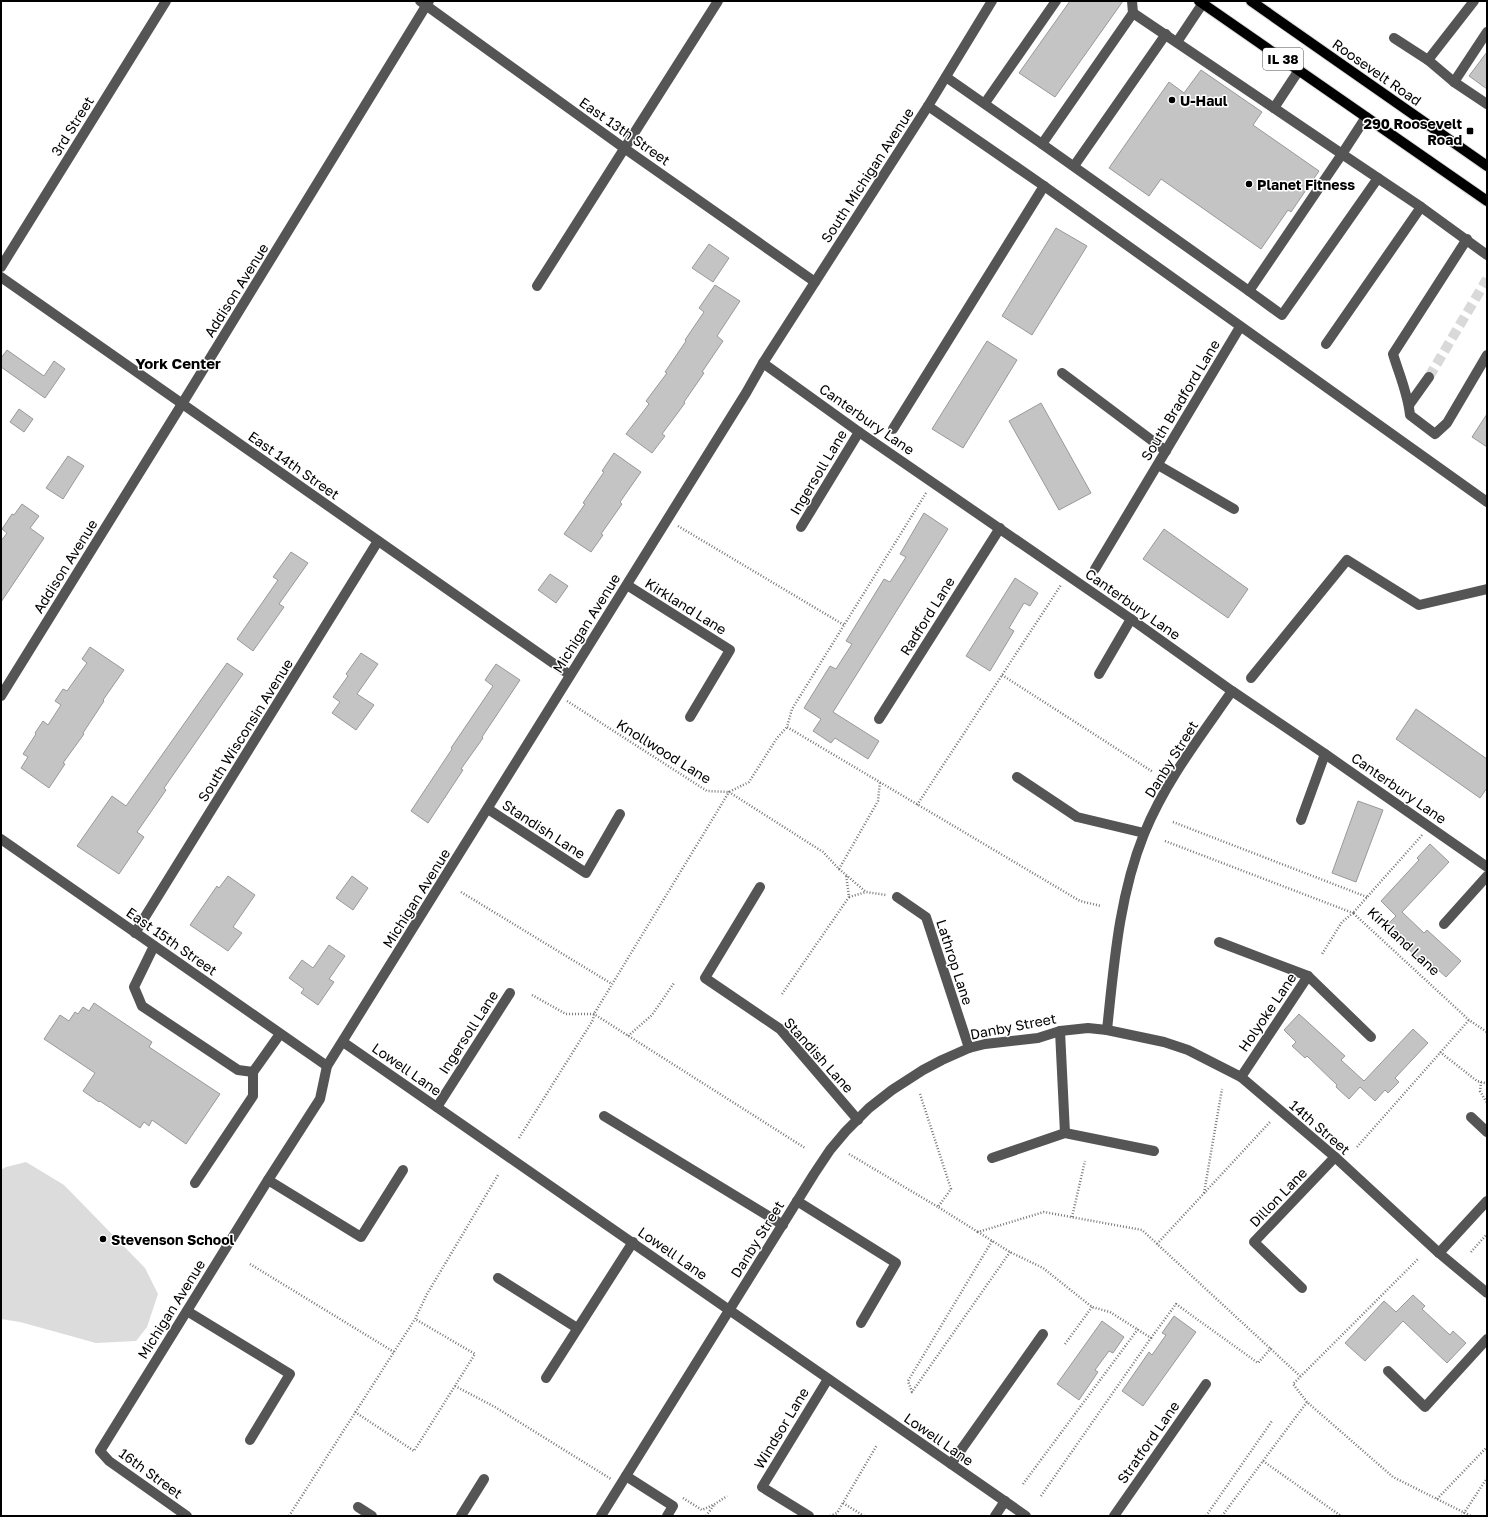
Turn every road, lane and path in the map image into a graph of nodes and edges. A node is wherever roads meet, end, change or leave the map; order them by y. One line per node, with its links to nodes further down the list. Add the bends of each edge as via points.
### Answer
1 (166, 1): 35 (street, 3rd Street)
2 (718, 1): 25 (street)
3 (992, 1): 17 (street, South Michigan Avenue)
4 (1056, 1): 19 (street)
5 (1132, 1): 10 (street)
6 (1251, 1): 28 (main road, Roosevelt Road / IL 38)
7 (1474, 1): 15 (street)
8 (1201, 2): 14 (street); 16 (main road, IL 38)
9 (425, 3): 25 (street, East 13th Street); 46 (street, Addison Avenue)
10 (1133, 13): 12 (street); 24 (street)
11 (1487, 32): 18 (street)
12 (1166, 34): 14 (street); 27 (street)
13 (1394, 38): 15 (street)
14 (1177, 42): 22 (street)
15 (1428, 60): 18 (street)
16 (1299, 70): 22 (street); 23 (main road, IL 38)
17 (946, 76): 19 (street); 21 (street, South Michigan Avenue)
18 (1454, 82): 20 (street)
19 (985, 103): 24 (street)
20 (1487, 104)
21 (928, 106): 30 (street); 37 (street, South Michigan Avenue)
22 (1274, 108): 26 (street)
23 (1366, 117): 26 (street); 31 (main road, IL 38)
24 (1042, 144): 27 (street)
25 (624, 148): 37 (street, East 13th Street); 38 (street)
26 (1342, 154): 29 (street); 39 (street)
27 (1074, 166): 39 (street)
28 (1487, 166)
29 (1378, 178): 32 (street); 39 (street, via 1282,314)
30 (1044, 186): 40 (street); 48 (street)
31 (1487, 201)
32 (1422, 207): 33 (street); 41 (street)
33 (1467, 239): 34 (street); 47 (street, via 1393,354)
34 (1487, 254)
35 (1, 267)
36 (1, 277): 46 (street, East 14th Street)
37 (815, 282): 43 (street, South Michigan Avenue)
38 (537, 286)
39 (1249, 291)
40 (1240, 327): 50 (street, South Bradford Lane); 53 (street)
41 (1326, 344)
42 (1487, 355): 47 (street, via 1447,423 1435,434 1410,415)
43 (763, 363): 49 (street, Canterbury Lane); 61 (street, Michigan Avenue)
44 (1062, 373): 50 (street)
45 (1428, 377): 47 (street)
46 (182, 404): 58 (street, East 14th Street); 71 (street, Addison Avenue)
47 (1409, 405)
48 (893, 429)
49 (860, 432): 52 (street, Canterbury Lane); 56 (street, Ingersoll Lane)
50 (1166, 451): 51 (street, South Bradford Lane)
51 (1158, 465): 54 (street); 59 (street, South Bradford Lane)
52 (932, 482): 57 (street, Canterbury Lane); 64 (path)
53 (1487, 502)
54 (1234, 509)
55 (676, 525): 64 (path)
56 (801, 527)
57 (1000, 528): 63 (street, Canterbury Lane); 73 (street, Radford Lane)
58 (378, 541): 67 (street, East 14th Street); 103 (street, South Wisconsin Avenue)
59 (1095, 569)
60 (1063, 583): 66 (path)
61 (627, 585): 67 (street, Michigan Avenue); 72 (street, Kirkland Lane, via 730,650)
62 (1487, 589): 68 (street, via 1419,605 1347,560)
63 (1131, 619): 65 (street); 69 (street, Canterbury Lane)
64 (844, 625): 74 (path, via 792,709)
65 (1099, 674)
66 (1002, 675): 76 (path); 80 (path)
67 (570, 676): 70 (street, Michigan Avenue)
68 (1251, 678)
69 (1232, 691): 75 (street, Canterbury Lane); 86 (street, Danby Street, via 1164,792)
70 (558, 695): 79 (path, Knollwood Lane, via 707,791); 81 (street, Michigan Avenue)
71 (1, 696)
72 (690, 717)
73 (879, 719)
74 (787, 727): 78 (path); 79 (path, via 748,782)
75 (1325, 754): 83 (street); 85 (street, Canterbury Lane)
76 (1152, 772)
77 (1017, 777): 86 (street, via 1077,817)
78 (880, 782): 80 (path); 90 (path, via 878,801)
79 (729, 792): 90 (path, via 823,852); 109 (path)
80 (917, 805): 100 (path, via 1080,901)
81 (488, 809): 82 (street, Standish Lane, via 586,873); 121 (street, Michigan Avenue)
82 (620, 814)
83 (1300, 820)
84 (1173, 822): 99 (path)
85 (1430, 827): 89 (street, Canterbury Lane); 99 (path, Kirkland Lane)
86 (1144, 833): 115 (street, Danby Street, via 1124,903)
87 (1, 839): 103 (street, East 15th Street)
88 (1165, 841): 101 (path)
89 (1487, 867)
90 (839, 869): 91 (path)
91 (846, 874): 95 (path); 97 (path)
92 (1487, 876): 102 (street)
93 (760, 887): 135 (street, Standish Lane, via 705,978 780,1029)
94 (461, 892): 109 (path)
95 (866, 892): 96 (path); 97 (path)
96 (886, 896)
97 (849, 897): 111 (path)
98 (897, 897): 122 (street, Lathrop Lane, via 926,917)
99 (1367, 898): 101 (path, Kirkland Lane)
100 (1101, 906)
101 (1353, 913): 106 (path, via 1342,922); 114 (path, Kirkland Lane)
102 (1444, 924)
103 (135, 933): 105 (street, East 15th Street)
104 (1219, 942): 107 (street)
105 (154, 946): 118 (street, East 15th Street); 125 (street, via 134,987 142,1006 238,1070)
106 (1322, 954)
107 (1308, 976): 120 (street, Holyoke Lane); 126 (street, Holyoke Lane)
108 (674, 982): 119 (path, via 652,1015)
109 (612, 984): 113 (path)
110 (510, 993): 132 (street, Ingersoll Lane)
111 (782, 994)
112 (532, 995): 113 (path, via 566,1014)
113 (594, 1014): 119 (path); 139 (path)
114 (1469, 1020): 117 (path, Kirkland Lane); 123 (path)
115 (1107, 1030): 116 (street, Danby Street, via 1088,1028); 126 (street, 14th Street, via 1164,1042 1188,1050)
116 (1060, 1031): 122 (street, Danby Street, via 1038,1038); 138 (street)
117 (1487, 1032)
118 (280, 1034): 124 (street, East 15th Street); 125 (street)
119 (628, 1036): 141 (path)
120 (1371, 1037)
121 (343, 1042): 124 (street, Michigan Avenue); 132 (street, Lowell Lane)
122 (969, 1048): 135 (street, Danby Street, via 923,1070 892,1090)
123 (1440, 1052): 127 (path); 140 (path)
124 (327, 1066): 149 (street, Michigan Avenue, via 320,1099)
125 (253, 1072): 150 (street, via 253,1096)
126 (1241, 1077): 144 (street, 14th Street)
127 (1481, 1082): 128 (path); 131 (path, via 1480,1091)
128 (1487, 1082)
129 (1222, 1089): 151 (path)
130 (920, 1094): 154 (path, via 951,1189)
131 (1487, 1104)
132 (437, 1107): 160 (street, Lowell Lane)
133 (604, 1116): 156 (street)
134 (1471, 1117): 137 (street)
135 (858, 1120): 152 (street, Danby Street, via 830,1150)
136 (1270, 1122): 151 (path)
137 (1487, 1132)
138 (1065, 1133): 142 (street); 145 (street)
139 (519, 1138)
140 (1358, 1147)
141 (805, 1148)
142 (1154, 1151)
143 (849, 1154): 154 (path)
144 (1335, 1157): 164 (street, 14th Street); 168 (street, Dillon Lane, via 1254,1242)
145 (992, 1158)
146 (1085, 1161): 155 (path)
147 (403, 1170): 149 (street, via 361,1237)
148 (498, 1175): 173 (path, via 426,1294)
149 (268, 1180): 172 (street, Michigan Avenue)
150 (195, 1183)
151 (1204, 1194): 161 (path)
152 (797, 1201): 156 (street, Danby Street); 174 (street, via 896,1263)
153 (1487, 1201): 164 (street)
154 (938, 1207): 157 (path)
155 (1072, 1217): 157 (path, via 1044,1212); 161 (path, via 1142,1230)
156 (782, 1225): 171 (street, Danby Street)
157 (978, 1232): 159 (path)
158 (1487, 1234): 163 (path)
159 (992, 1241): 162 (path); 162 (path, via 908,1382 912,1392)
160 (633, 1242): 171 (street, Lowell Lane); 175 (street)
161 (1157, 1244): 181 (path)
162 (1010, 1252): 170 (path, via 1043,1268)
163 (1471, 1252)
164 (1439, 1253): 169 (street, 14th Street)
165 (1419, 1258): 184 (path)
166 (250, 1264): 182 (path)
167 (498, 1278): 175 (street)
168 (1302, 1288)
169 (1487, 1293)
170 (1092, 1307): 176 (path, via 1110,1312); 180 (path)
171 (730, 1310): 186 (street, Lowell Lane); 198 (street, Danby Street)
172 (187, 1311): 192 (street, via 290,1374); 195 (street, Michigan Avenue)
173 (415, 1319): 182 (path); 188 (path, via 475,1354)
174 (861, 1324)
175 (577, 1328): 185 (street)
176 (1138, 1329): 178 (path); 201 (path)
177 (1043, 1334): 197 (street)
178 (1151, 1338): 181 (path, via 1176,1304 1258,1363); 204 (path)
179 (1487, 1339): 183 (street, via 1425,1407)
180 (1065, 1344)
181 (1271, 1348): 184 (path)
182 (394, 1352): 190 (path)
183 (1388, 1371)
184 (1300, 1376): 189 (path, via 1292,1384)
185 (546, 1378)
186 (828, 1379): 197 (street, Lowell Lane); 219 (street, Windsor Lane, via 762,1487)
187 (1206, 1384): 224 (street, Stratford Lane)
188 (455, 1386): 190 (path, via 414,1451); 202 (path, via 495,1407)
189 (1307, 1402): 196 (path); 206 (path, via 1393,1476)
190 (355, 1412): 213 (path)
191 (1272, 1422): 225 (path)
192 (250, 1440)
193 (877, 1445): 208 (path)
194 (1487, 1447): 206 (path)
195 (100, 1451): 212 (street, 16th Street, via 109,1462)
196 (1263, 1461): 226 (path); 227 (path)
197 (951, 1464): 207 (street, Lowell Lane)
198 (626, 1476): 202 (street, Danby Street); 217 (street, via 673,1506)
199 (484, 1478): 215 (street)
200 (1487, 1478): 211 (path)
201 (1023, 1484)
202 (620, 1485): 216 (street, Danby Street)
203 (728, 1496): 209 (path)
204 (1041, 1496)
205 (682, 1498): 209 (path, via 702,1510)
206 (1437, 1499): 211 (path)
207 (1005, 1501): 222 (street); 223 (street, Lowell Lane)
208 (843, 1503): 220 (path, via 837,1513); 221 (path)
209 (715, 1504): 218 (path)
210 (358, 1507): 214 (street)
211 (1464, 1512): 228 (path); 229 (path)
212 (187, 1516)
213 (289, 1516)
214 (372, 1516)
215 (461, 1516)
216 (601, 1516)
217 (667, 1516)
218 (706, 1516)
219 (809, 1516)
220 (830, 1516)
221 (864, 1516)
222 (995, 1516)
223 (1026, 1516)
224 (1114, 1516)
225 (1206, 1516)
226 (1222, 1516)
227 (1341, 1516)
228 (1462, 1516)
229 (1471, 1516)

